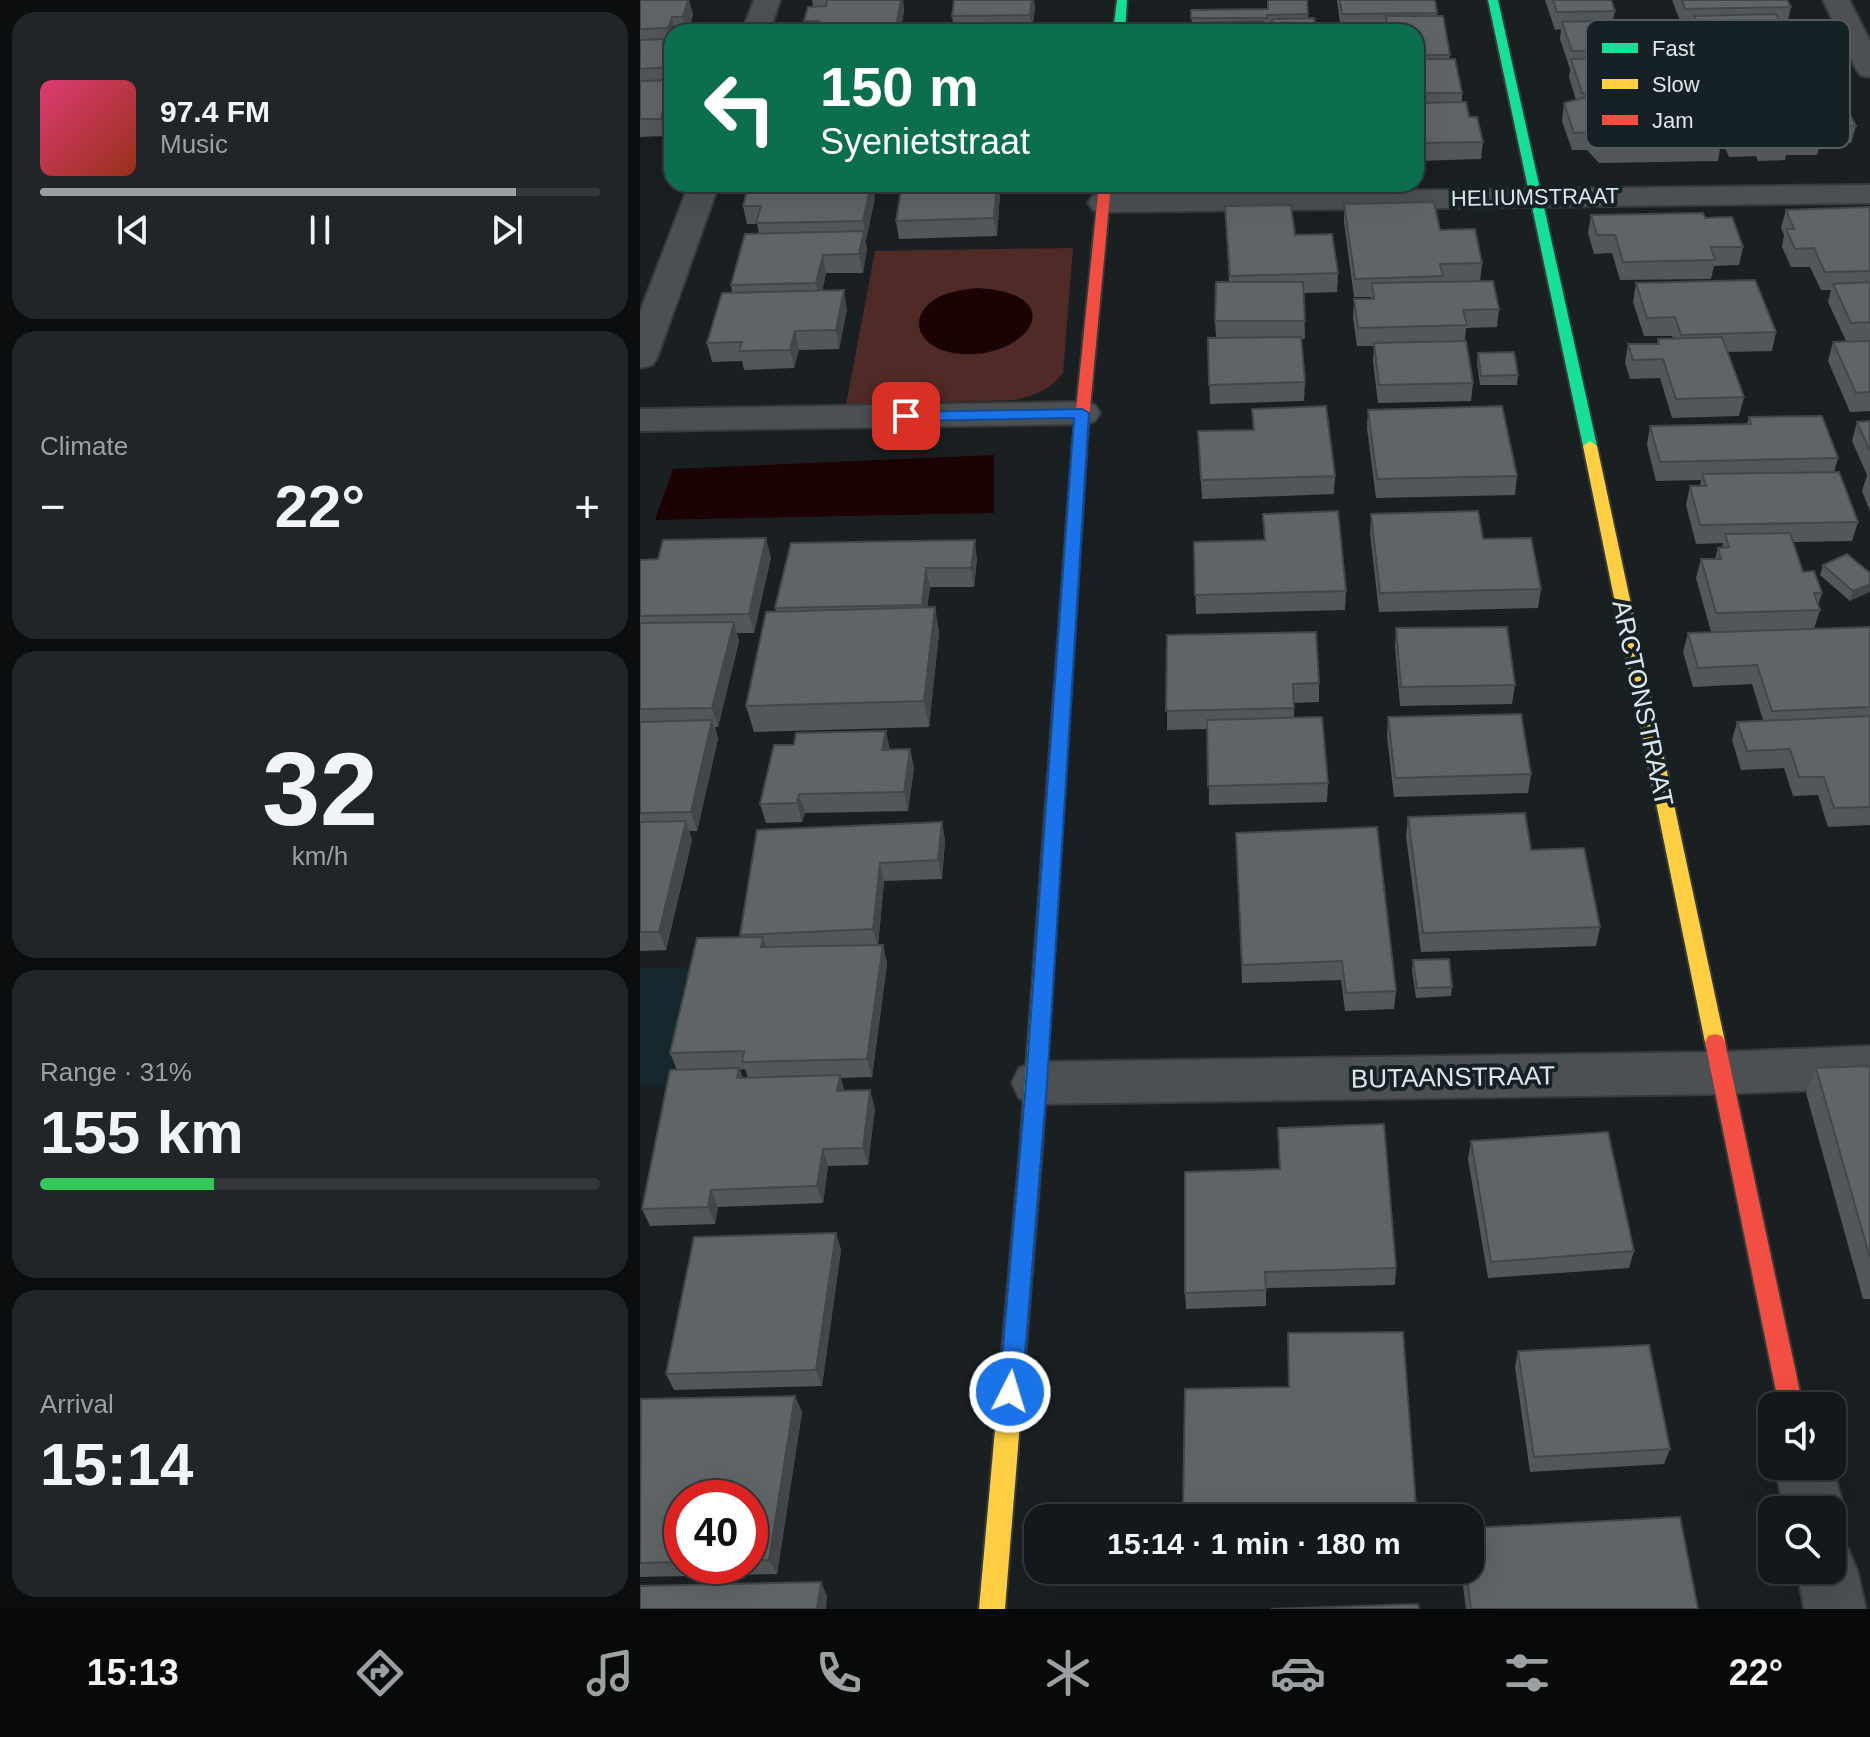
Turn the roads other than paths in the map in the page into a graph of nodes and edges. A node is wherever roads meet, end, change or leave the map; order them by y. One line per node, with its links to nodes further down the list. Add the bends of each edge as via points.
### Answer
1 (767, 0): 6 (street)
2 (1122, 0): 7 (street)
3 (1493, 0): 13 (street, ARCTONSTRAAT)
4 (1836, 0): 5 (street)
5 (1846, 20)
6 (759, 24)
7 (1120, 24)
8 (1850, 28): 9 (street)
9 (1870, 69)
10 (701, 192): 14 (street)
11 (1104, 194): 13 (street, HELIUMSTRAAT); 15 (street)
12 (1870, 194): 13 (street, HELIUMSTRAAT)
13 (1538, 197): 18 (street, ARCTONSTRAAT)
14 (640, 358)
15 (1082, 413): 16 (street); 19 (street)
16 (640, 420)
17 (1870, 1067): 18 (street, BUTAANSTRAAT)
18 (1719, 1073): 19 (street, BUTAANSTRAAT); 20 (street, ARCTONSTRAAT)
19 (1037, 1083): 22 (street)
20 (1788, 1392)
21 (1830, 1584): 23 (street)
22 (992, 1609)
23 (1835, 1609)

